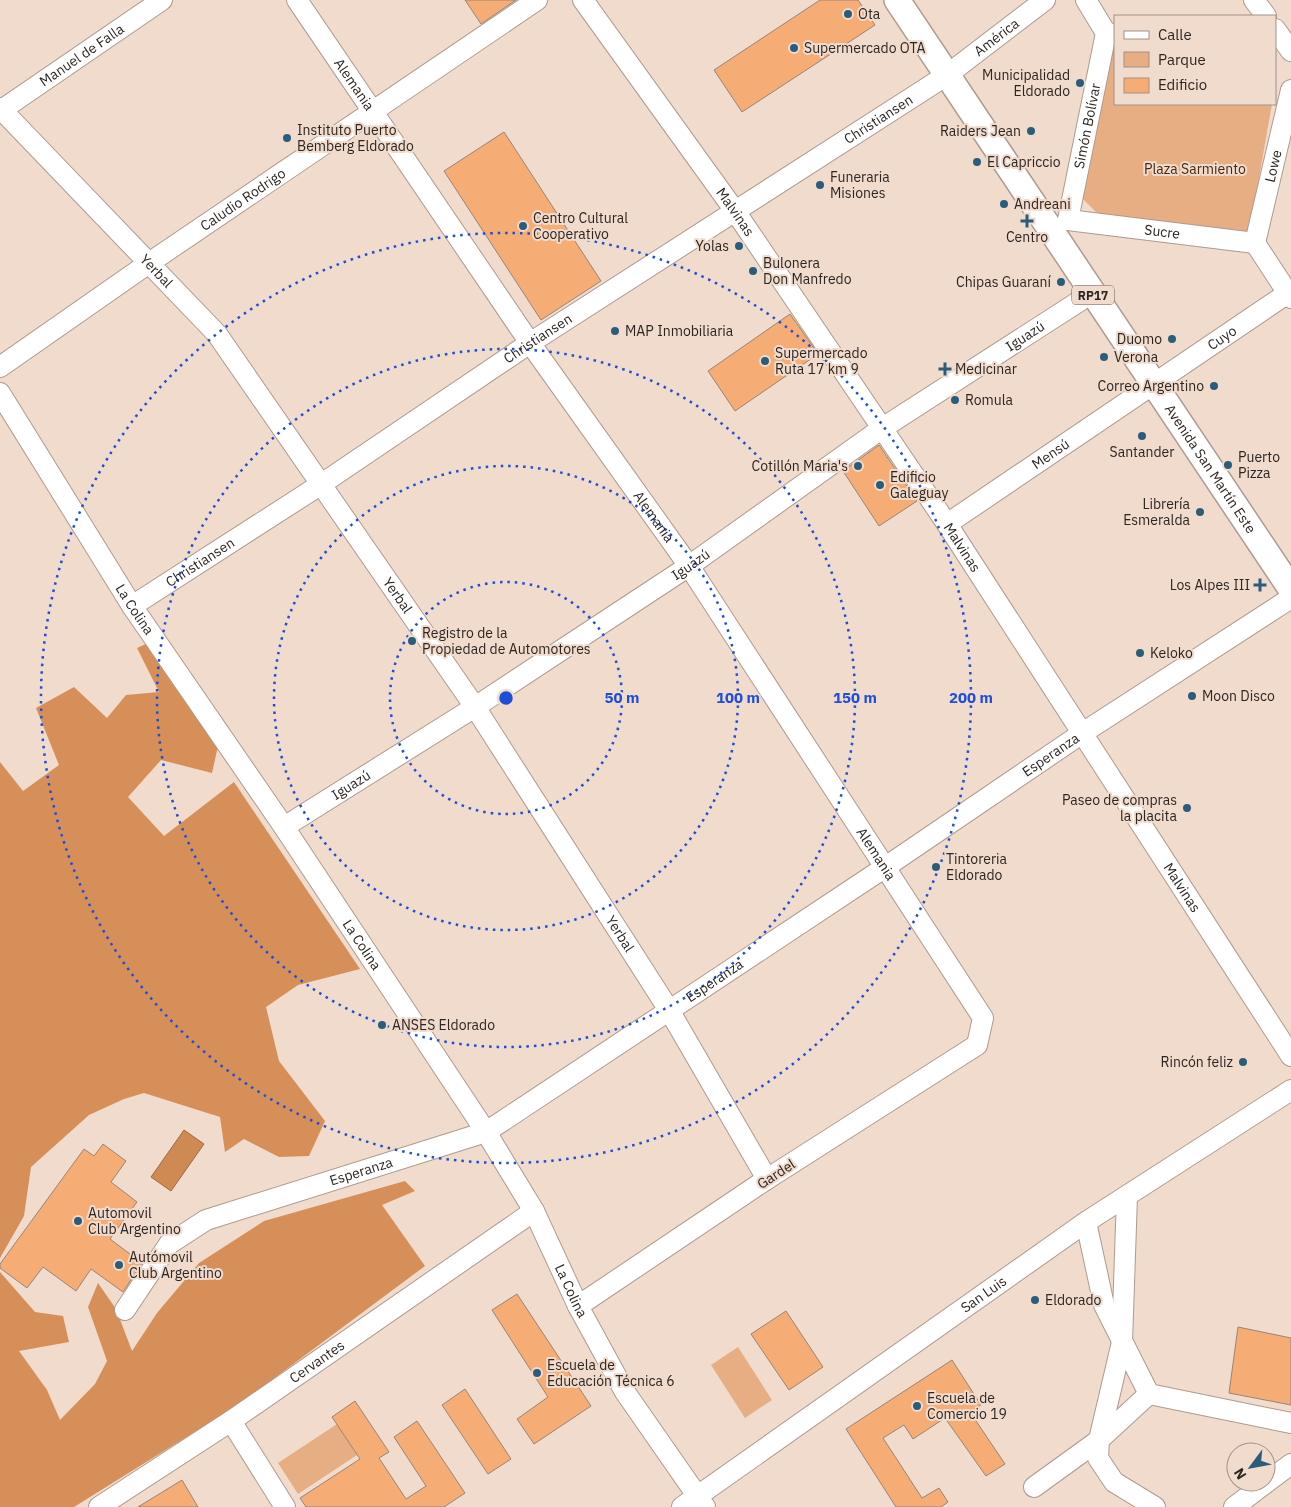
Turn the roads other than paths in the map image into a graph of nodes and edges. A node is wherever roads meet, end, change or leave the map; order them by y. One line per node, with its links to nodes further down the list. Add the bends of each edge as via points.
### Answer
1 (162, 0): 17 (street, Manuel de Falla)
2 (297, 0): 18 (street, Alemania)
3 (537, 0): 18 (street, Caludio Rodrigo)
4 (583, 0): 19 (street, Malvinas)
5 (897, 0): 15 (main road, Avenida San Martín Este / RP17)
6 (1045, 0): 15 (street, América)
7 (1086, 0): 11 (street)
8 (1254, 0): 9 (street)
9 (1265, 15)
10 (1276, 30): 12 (street)
11 (1111, 33): 20 (street, Simón Bolívar)
12 (1291, 51)
13 (1276, 57): 14 (street)
14 (1291, 60)
15 (948, 75): 19 (street, Christiansen); 20 (main road, Avenida San Martín Este / RP17)
16 (1291, 90): 21 (street, Lowe)
17 (1, 110): 22 (street, Yerbal)
18 (374, 112): 22 (street, Caludio Rodrigo); 25 (street, Alemania)
19 (736, 211): 25 (street, Christiansen); 29 (street, Malvinas)
20 (1060, 226): 21 (street, Sucre); 23 (main road, Avenida San Martín Este / RP17)
21 (1255, 243): 24 (street)
22 (149, 263): 26 (street, Caludio Rodrigo); 30 (street, Yerbal, via 217,334)
23 (1092, 293): 27 (main road, Avenida San Martín Este / RP17); 29 (street, Iguazú)
24 (1290, 294): 27 (street, Cuyo)
25 (530, 343): 30 (street, Christiansen); 32 (street, Alemania)
26 (0, 367)
27 (1153, 383): 31 (street, Mensú); 33 (main road, Avenida San Martín Este / RP17)
28 (0, 393): 35 (street, La Colina)
29 (881, 429): 31 (street, Malvinas); 32 (street, Iguazú)
30 (320, 485): 35 (street, Christiansen); 36 (street, Yerbal)
31 (947, 524): 37 (street, Malvinas)
32 (690, 566): 36 (street, Iguazú); 39 (street, Alemania)
33 (1291, 589)
34 (1291, 598): 37 (street, Esperanza)
35 (132, 606): 38 (street, La Colina)
36 (475, 707): 38 (street, Iguazú); 40 (street, Yerbal)
37 (1081, 734): 39 (street, Esperanza); 42 (street, Malvinas)
38 (284, 827): 44 (street, La Colina)
39 (884, 868): 40 (street, Esperanza); 41 (street, Alemania, via 983,1018)
40 (669, 1010): 44 (street, Esperanza); 45 (street, Yerbal)
41 (977, 1045): 45 (street, Gardel)
42 (1291, 1056)
43 (1291, 1090): 46 (street, San Luis)
44 (486, 1132): 47 (street, La Colina); 50 (street, Esperanza, via 206,1220 169,1244)
45 (768, 1179): 49 (street, Gardel)
46 (1127, 1196): 48 (street, San Luis); 51 (street)
47 (534, 1212): 49 (street, La Colina); 53 (street, Cervantes)
48 (1086, 1222): 51 (street, via 1104,1305); 58 (street, San Luis)
49 (578, 1306): 58 (street, La Colina, via 625,1392)
50 (125, 1310)
51 (1122, 1342): 52 (street); 55 (street)
52 (1149, 1394): 54 (street); 55 (street)
53 (231, 1421): 59 (street, Cervantes); 60 (street)
54 (1291, 1424)
55 (1099, 1440): 57 (street); 61 (street, via 1098,1458 1114,1482)
56 (1291, 1464): 62 (street)
57 (1034, 1487)
58 (695, 1503)
59 (99, 1507)
60 (285, 1507)
61 (1155, 1507)
62 (1234, 1507)

